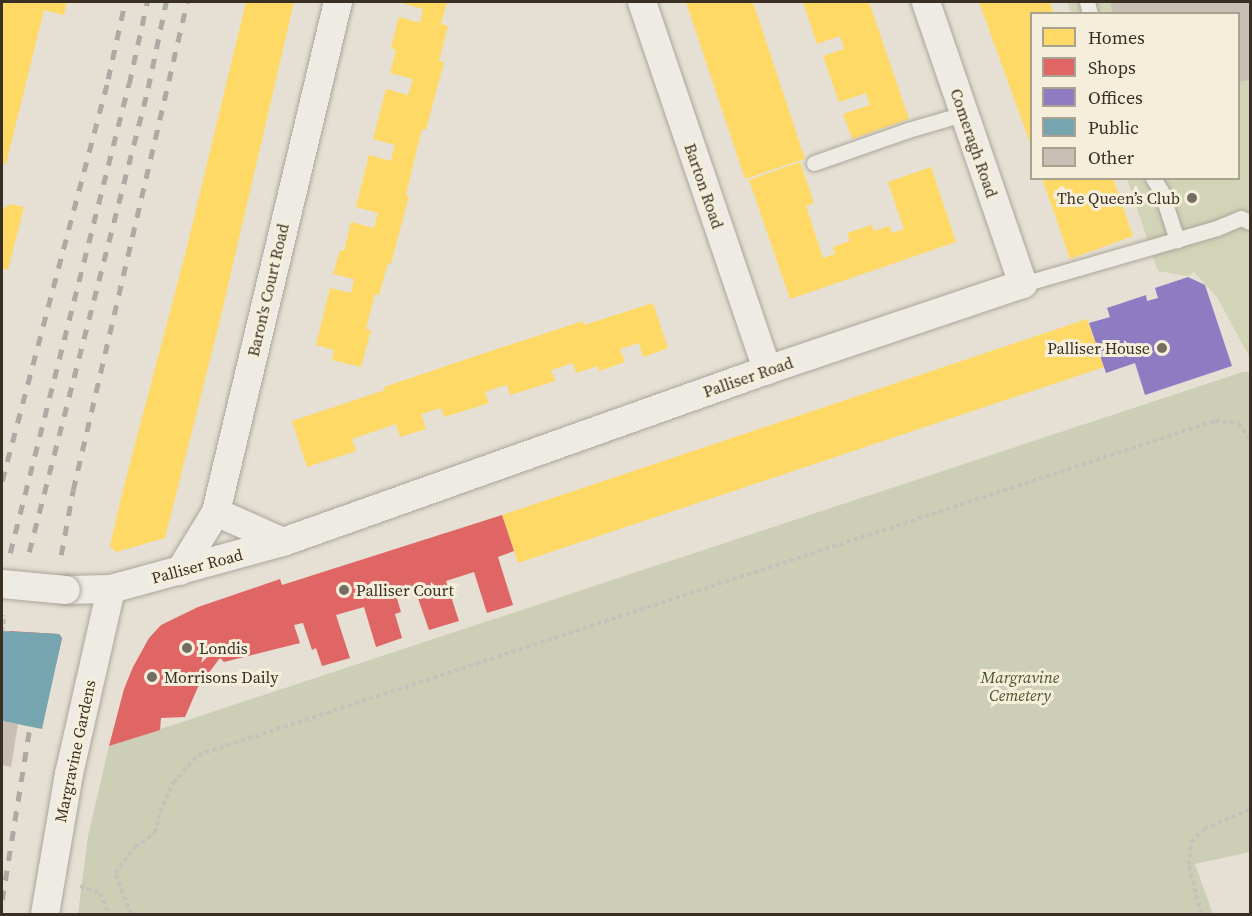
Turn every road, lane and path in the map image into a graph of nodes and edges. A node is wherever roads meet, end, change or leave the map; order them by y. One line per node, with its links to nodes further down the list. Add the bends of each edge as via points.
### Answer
1 (338, 2): 12 (street, Baron's Court Road)
2 (642, 2): 10 (street, Barton Road)
3 (926, 2): 4 (street, Comeragh Road)
4 (963, 114): 5 (lane); 9 (street, Comeragh Road)
5 (814, 164)
6 (1154, 180): 8 (lane)
7 (1251, 222): 8 (lane, Palliser Road, via 1241,218)
8 (1177, 240): 9 (lane, Palliser Road)
9 (1023, 284): 10 (street, Palliser Road)
10 (767, 370): 13 (street, Palliser Road)
11 (1251, 440): 19 (path, via 1239,423 1215,421 198,755 173,783 155,833 135,847 115,873)
12 (216, 512): 13 (street, Palliser Road); 14 (street, Baron's Court Road)
13 (283, 542): 14 (street, Palliser Road)
14 (180, 571): 16 (street, Palliser Road)
15 (2, 584): 16 (street, Palliser Road, bridge, via 66,590)
16 (111, 589): 18 (street, Margravine Gardens, via 69,774)
17 (1251, 809): 20 (path, via 1204,828 1191,842 1189,865)
18 (45, 915)
19 (131, 915)
20 (1201, 915)

